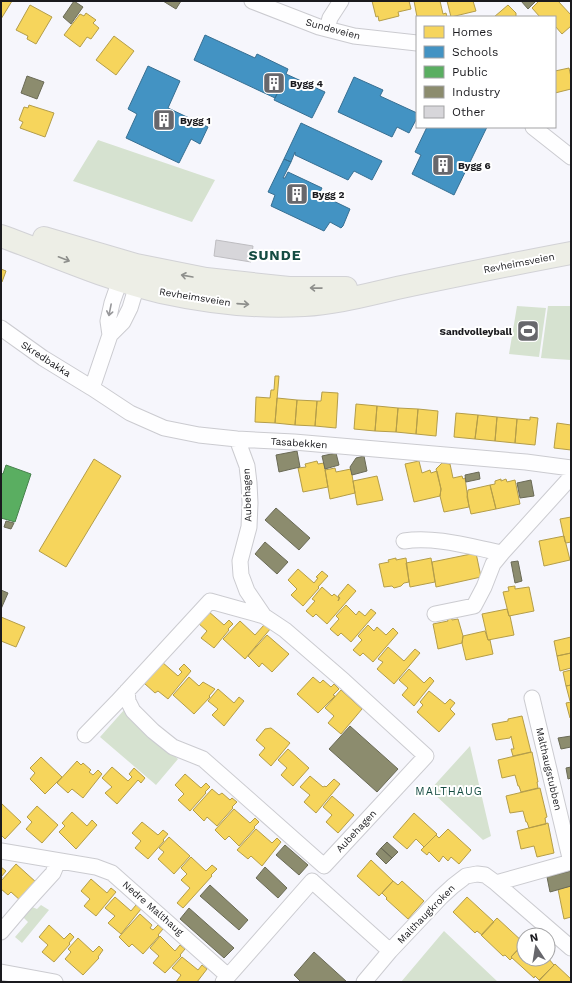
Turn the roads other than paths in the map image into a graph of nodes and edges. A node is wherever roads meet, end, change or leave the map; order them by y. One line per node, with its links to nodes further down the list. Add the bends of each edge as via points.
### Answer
1 (252, 1): 3 (street, Sundeveien)
2 (341, 1): 3 (street, via 330,18)
3 (327, 29): 4 (street, Sundeveien, via 354,36)
4 (416, 43)
5 (534, 128): 6 (street)
6 (569, 152)
7 (1, 226): 10 (main road, Revheimsveien)
8 (1, 236): 10 (main road, Revheimsveien, one-way to 10)
9 (571, 253): 10 (main road, Revheimsveien, via 352,299 304,305 269,305 186,297)
10 (131, 277): 12 (street, via 112,303 108,321 110,336)
11 (1, 328): 12 (street, Skredbakka)
12 (92, 388): 13 (street, Tasabekken, via 130,413 164,428)
13 (237, 439): 14 (street, Tasabekken, via 526,462); 19 (street, Aubehagen, via 247,466 250,503 249,527 240,561 241,575 247,591)
14 (571, 468)
15 (571, 477): 17 (street)
16 (404, 541): 17 (street, via 415,539 447,542)
17 (502, 553): 18 (street, via 492,564 474,606)
18 (435, 614)
19 (264, 616): 20 (street, Aubehagen, via 210,601); 20 (street, Aubehagen, via 285,630 426,756 324,866 203,758 173,747 153,731 133,711)
20 (127, 691): 22 (street, Aubehagen)
21 (532, 698): 25 (street, Malthaugstubben)
22 (85, 735)
23 (1, 851): 24 (street, Nedre Malthaug)
24 (58, 861): 27 (street, via 53,872); 31 (street, Nedre Malthaug, via 96,867 112,873)
25 (571, 862): 26 (street, Malthaugstubben)
26 (496, 883): 28 (street, Malthaugkroken); 29 (street, Malthaugkroken, via 485,875 466,876 453,886)
27 (1, 932)
28 (571, 948)
29 (390, 951): 31 (street, via 312,881); 33 (street, Malthaugkroken)
30 (1, 972): 32 (street)
31 (225, 979)
32 (55, 982)
33 (364, 982)

